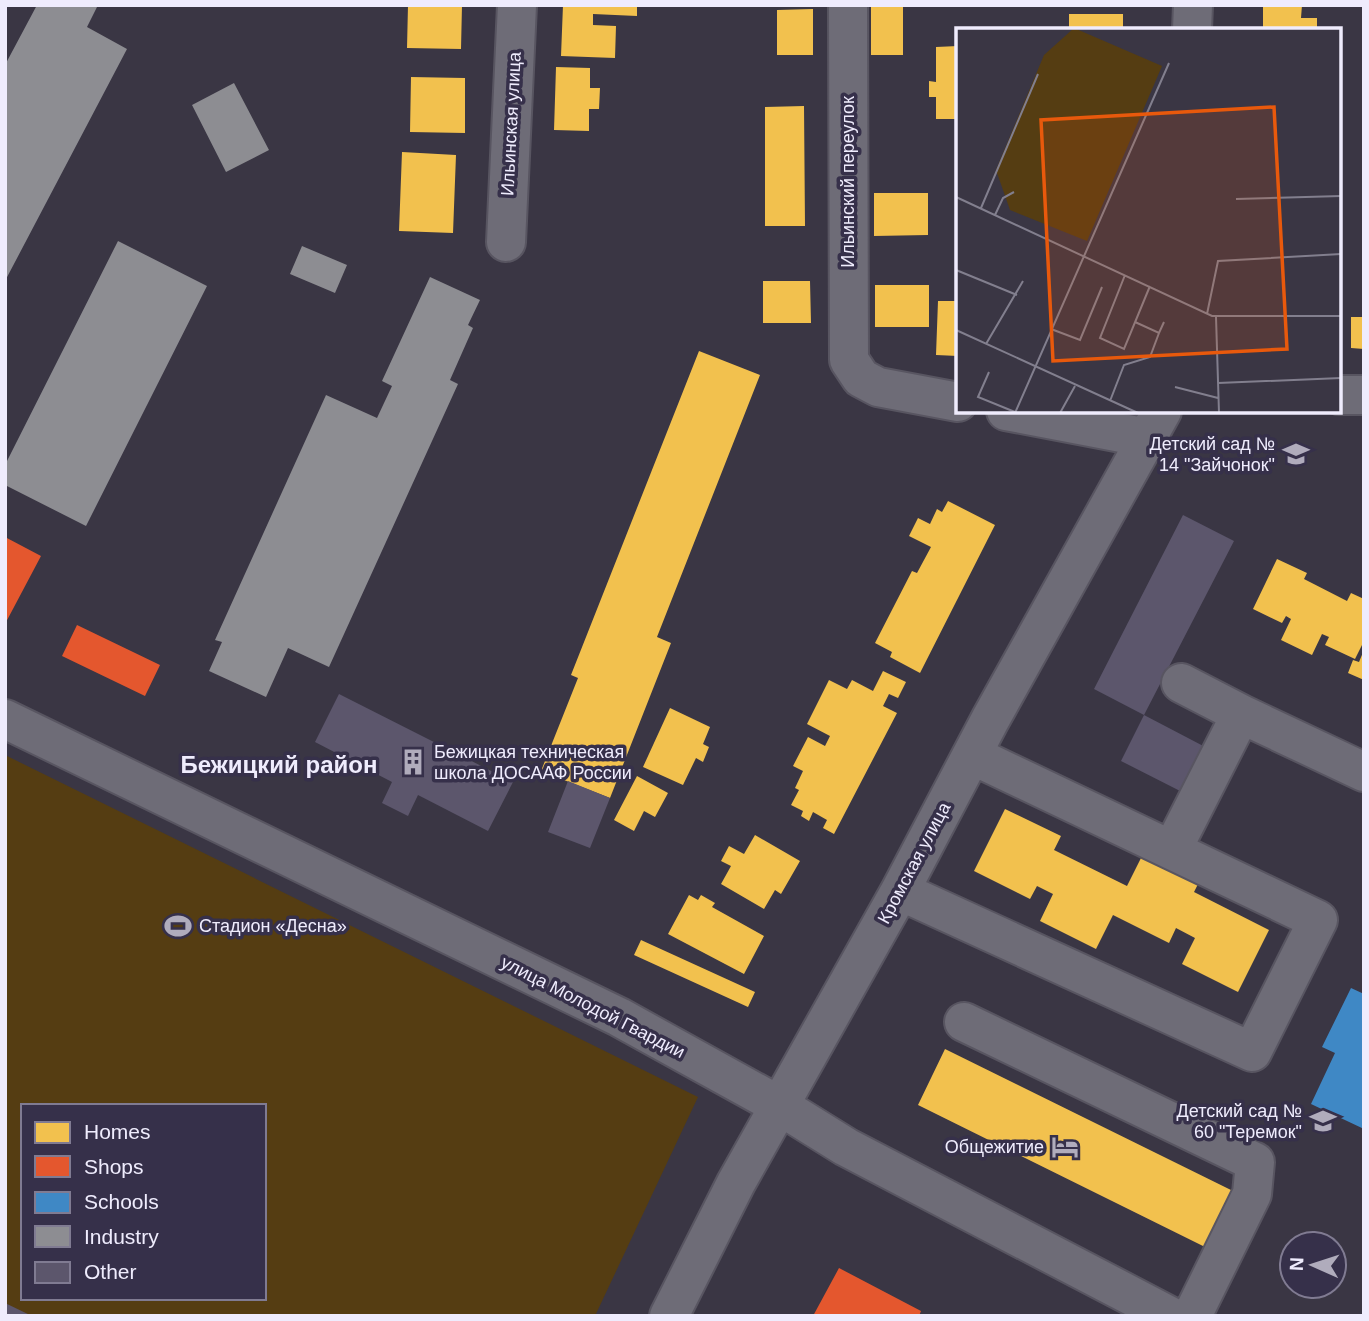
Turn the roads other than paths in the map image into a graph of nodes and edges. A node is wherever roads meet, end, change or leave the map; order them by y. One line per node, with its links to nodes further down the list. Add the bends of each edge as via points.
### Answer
1 (517, 5): 5 (street, Ильинская улица)
2 (848, 5): 8 (street, Ильинский переулок, via 849,360 861,378 878,387)
3 (1193, 5): 4 (street)
4 (1192, 28)
5 (506, 243)
6 (1341, 395): 7 (street)
7 (1364, 395)
8 (956, 402)
9 (1027, 413): 10 (street)
10 (1155, 425): 14 (street, Кромская улица)
11 (1181, 682): 12 (street)
12 (1241, 714): 15 (street); 16 (street)
13 (5, 719): 19 (street, улица Молодой Гвардии, via 619,1017)
14 (972, 755): 16 (street); 17 (street, Кромская улица)
15 (1364, 772)
16 (1172, 850): 17 (street, via 1318,920 1252,1052)
17 (900, 891): 19 (street, Кромская улица)
18 (964, 1022): 22 (street, via 1255,1162 1252,1195)
19 (780, 1106): 20 (street, Кромская улица); 21 (street, улица Молодой Гвардии, via 846,1147)
20 (669, 1316)
21 (1170, 1316)
22 (1192, 1316)

